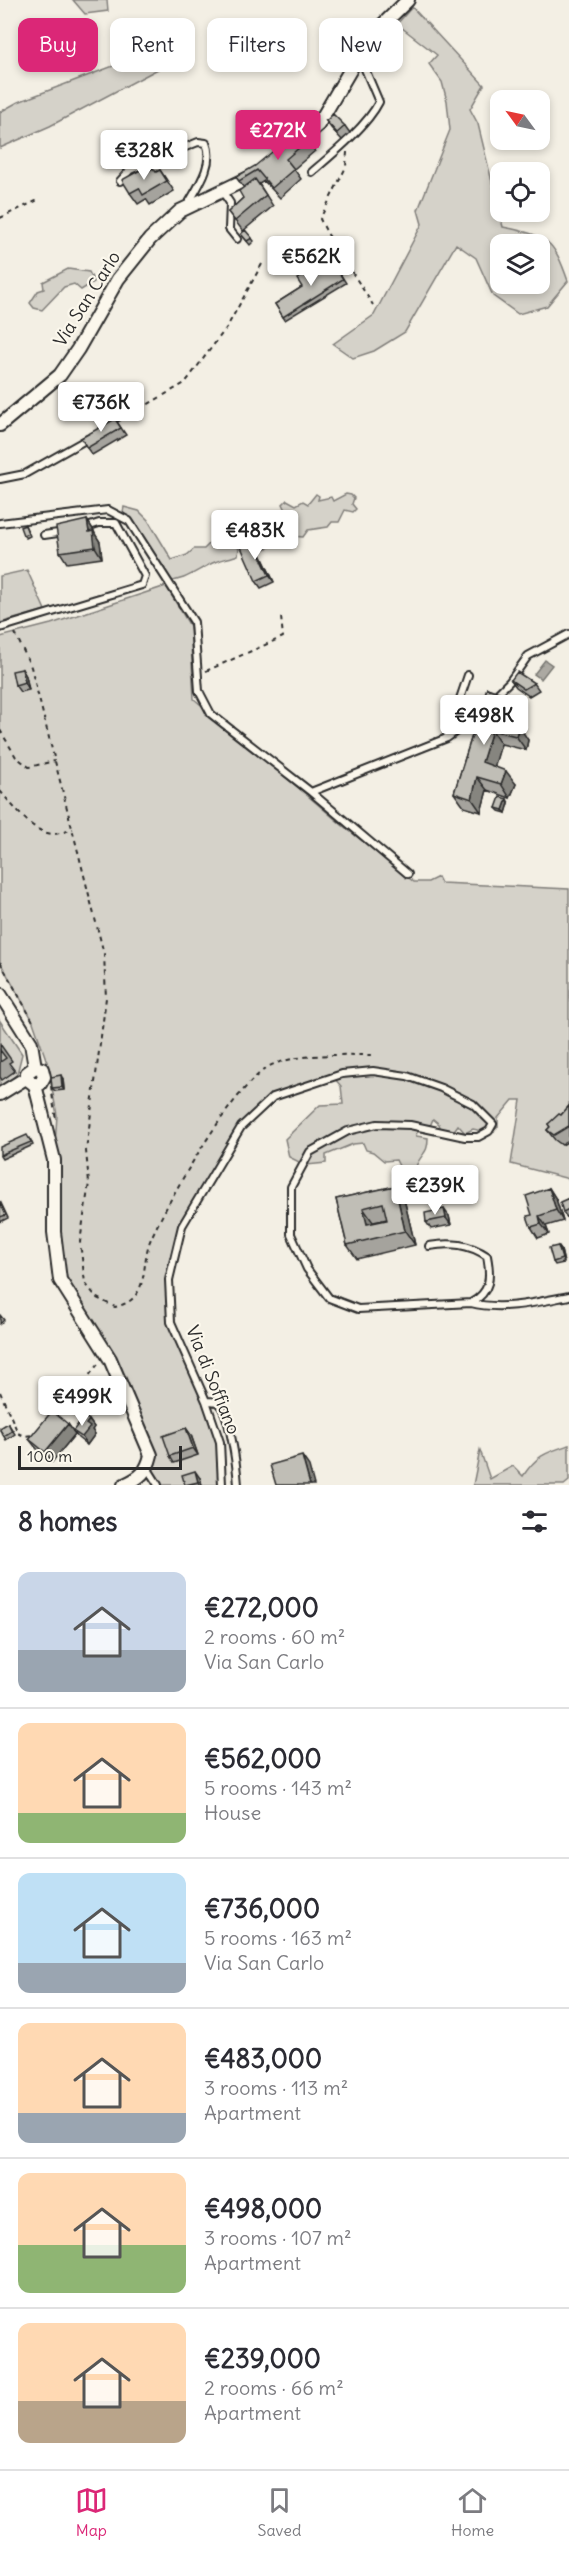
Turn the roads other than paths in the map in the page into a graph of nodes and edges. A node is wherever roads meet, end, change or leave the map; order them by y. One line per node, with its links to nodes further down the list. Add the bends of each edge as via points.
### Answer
1 (408, 0): 2 (street)
2 (390, 18)
3 (349, 72): 5 (street, via 318,125)
4 (366, 72): 7 (lane, via 379,102 374,113)
5 (282, 154)
6 (266, 167): 9 (street, Via San Carlo)
7 (312, 172)
8 (120, 181): 10 (lane, via 130,170 198,142 206,143 208,162)
9 (222, 191): 10 (street, Via San Carlo); 11 (lane, via 230,203 229,229)
10 (185, 209): 12 (street, Via San Carlo, via 150,239 118,279 60,375)
11 (237, 239)
12 (0, 425)
13 (94, 435): 14 (lane, via 25,474)
14 (0, 479)
15 (0, 523): 21 (lane, via 108,510 129,521 194,622 199,692 211,714)
16 (44, 536): 17 (lane, via 116,523 145,576 142,585)
17 (0, 628)
18 (569, 634): 20 (lane, via 528,656 470,722)
19 (468, 675): 20 (lane)
20 (447, 738): 21 (lane)
21 (311, 792): 22 (lane)
22 (408, 874)
23 (0, 994): 24 (street, via 31,1043 34,1067 42,1069 44,1077 40,1084)
24 (31, 1082): 25 (street); 30 (street, via 54,1160 54,1232 60,1280 106,1353 151,1455)
25 (0, 1094)
26 (429, 1246): 28 (lane, via 446,1243 472,1247 488,1256 491,1279 482,1297)
27 (569, 1296): 28 (lane, via 524,1305)
28 (471, 1303): 29 (lane, Via di Soffiano, via 358,1309 329,1298 307,1269 291,1234 291,1187 310,1152 348,1131 377,1124 410,1125 478,1137 493,1124 485,1113 441,1088 407,1076 373,1071 342,1074 273,1097 241,1127 182,1226 169,1280 171,1322)
29 (206, 1401): 33 (lane, Via di Soffiano, via 220,1442); 34 (lane, via 222,1407 235,1449)
30 (148, 1469): 31 (street); 32 (lane)
31 (124, 1485)
32 (158, 1485)
33 (222, 1485)
34 (238, 1485)

